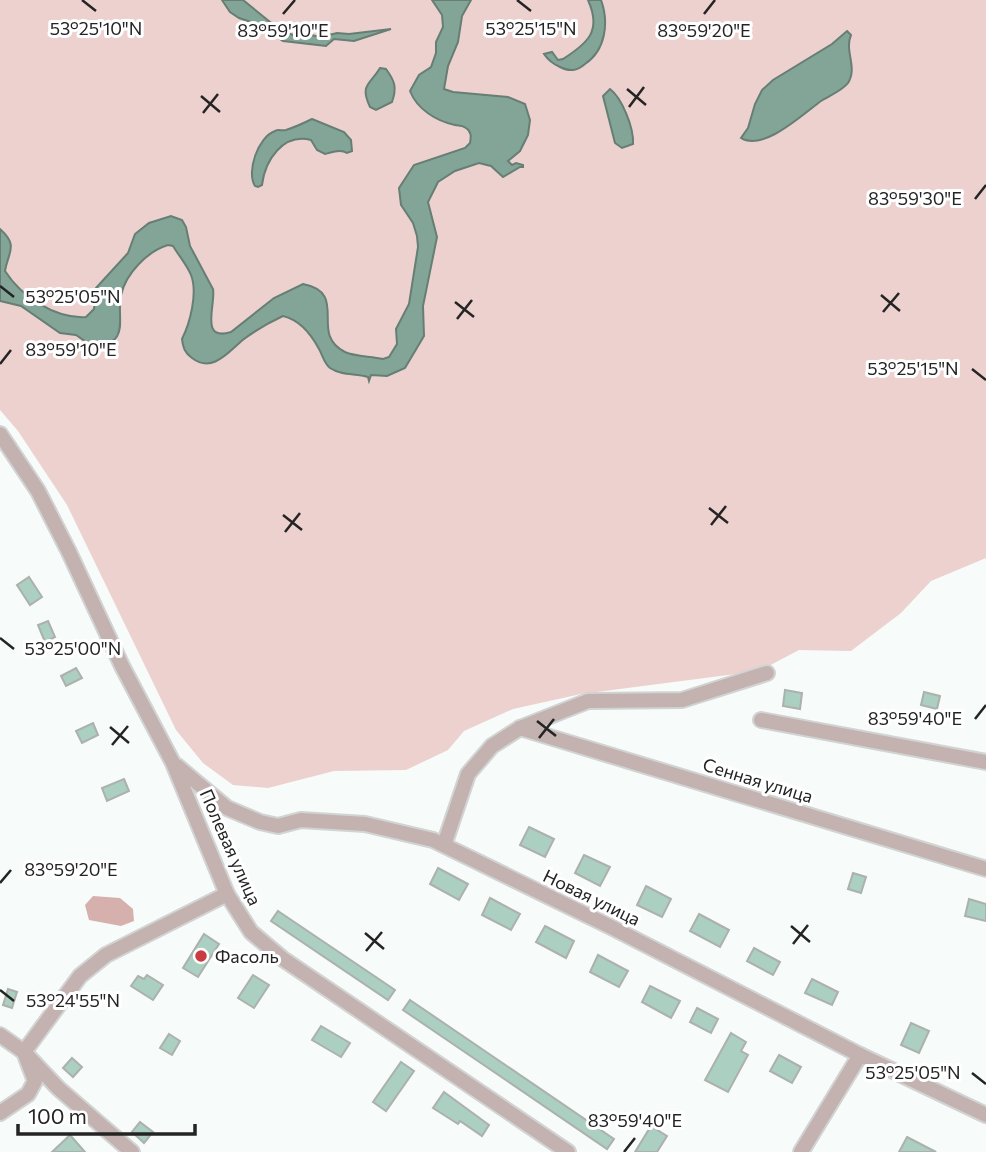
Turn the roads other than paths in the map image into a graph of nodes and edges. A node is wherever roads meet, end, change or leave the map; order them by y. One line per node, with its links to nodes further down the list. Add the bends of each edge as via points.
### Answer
1 (0, 434): 6 (street, Полевая улица, via 38,491)
2 (767, 673): 4 (street, via 682,700 588,701)
3 (761, 720): 5 (street)
4 (520, 728): 7 (street, via 492,746 467,774); 8 (street, Сенная улица)
5 (986, 762)
6 (173, 763): 7 (street, Новая улица, via 227,808 260,822 278,826 301,820 365,824); 9 (street, Полевая улица)
7 (444, 845): 12 (street, Новая улица)
8 (986, 869)
9 (228, 894): 11 (street, via 106,955 80,976); 16 (street, Полевая улица, via 251,932 283,959)
10 (0, 1035): 11 (street)
11 (24, 1052): 13 (street, via 35,1081 28,1094); 15 (street)
12 (860, 1055): 14 (street, Новая улица); 17 (street)
13 (0, 1113)
14 (986, 1115)
15 (132, 1152)
16 (568, 1152)
17 (801, 1152)

